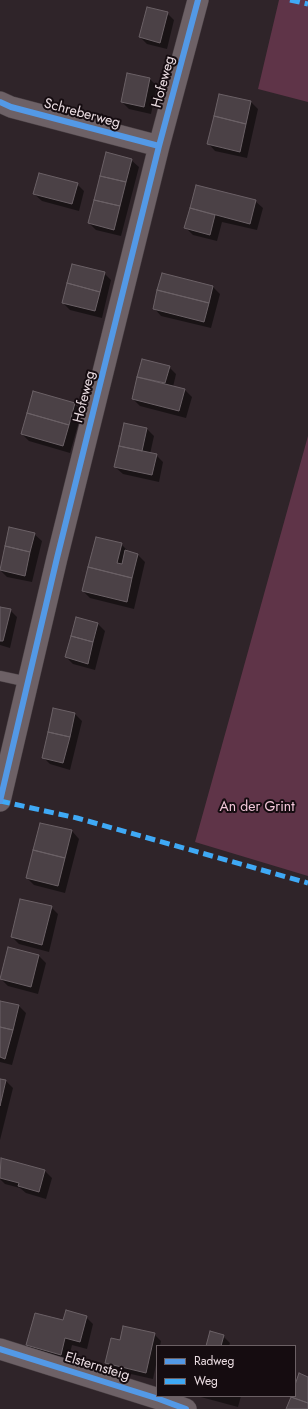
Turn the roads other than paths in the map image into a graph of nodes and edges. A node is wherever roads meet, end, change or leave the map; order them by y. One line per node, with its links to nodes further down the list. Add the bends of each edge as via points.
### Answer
1 (198, 0): 3 (street, Hofeweg)
2 (0, 102): 3 (street, Schreberweg)
3 (159, 146): 5 (street, Hofeweg)
4 (0, 676): 5 (lane)
5 (28, 682): 6 (street, Hofeweg)
6 (0, 801)
7 (0, 1349): 8 (street, Elsternsteig)
8 (186, 1409)

